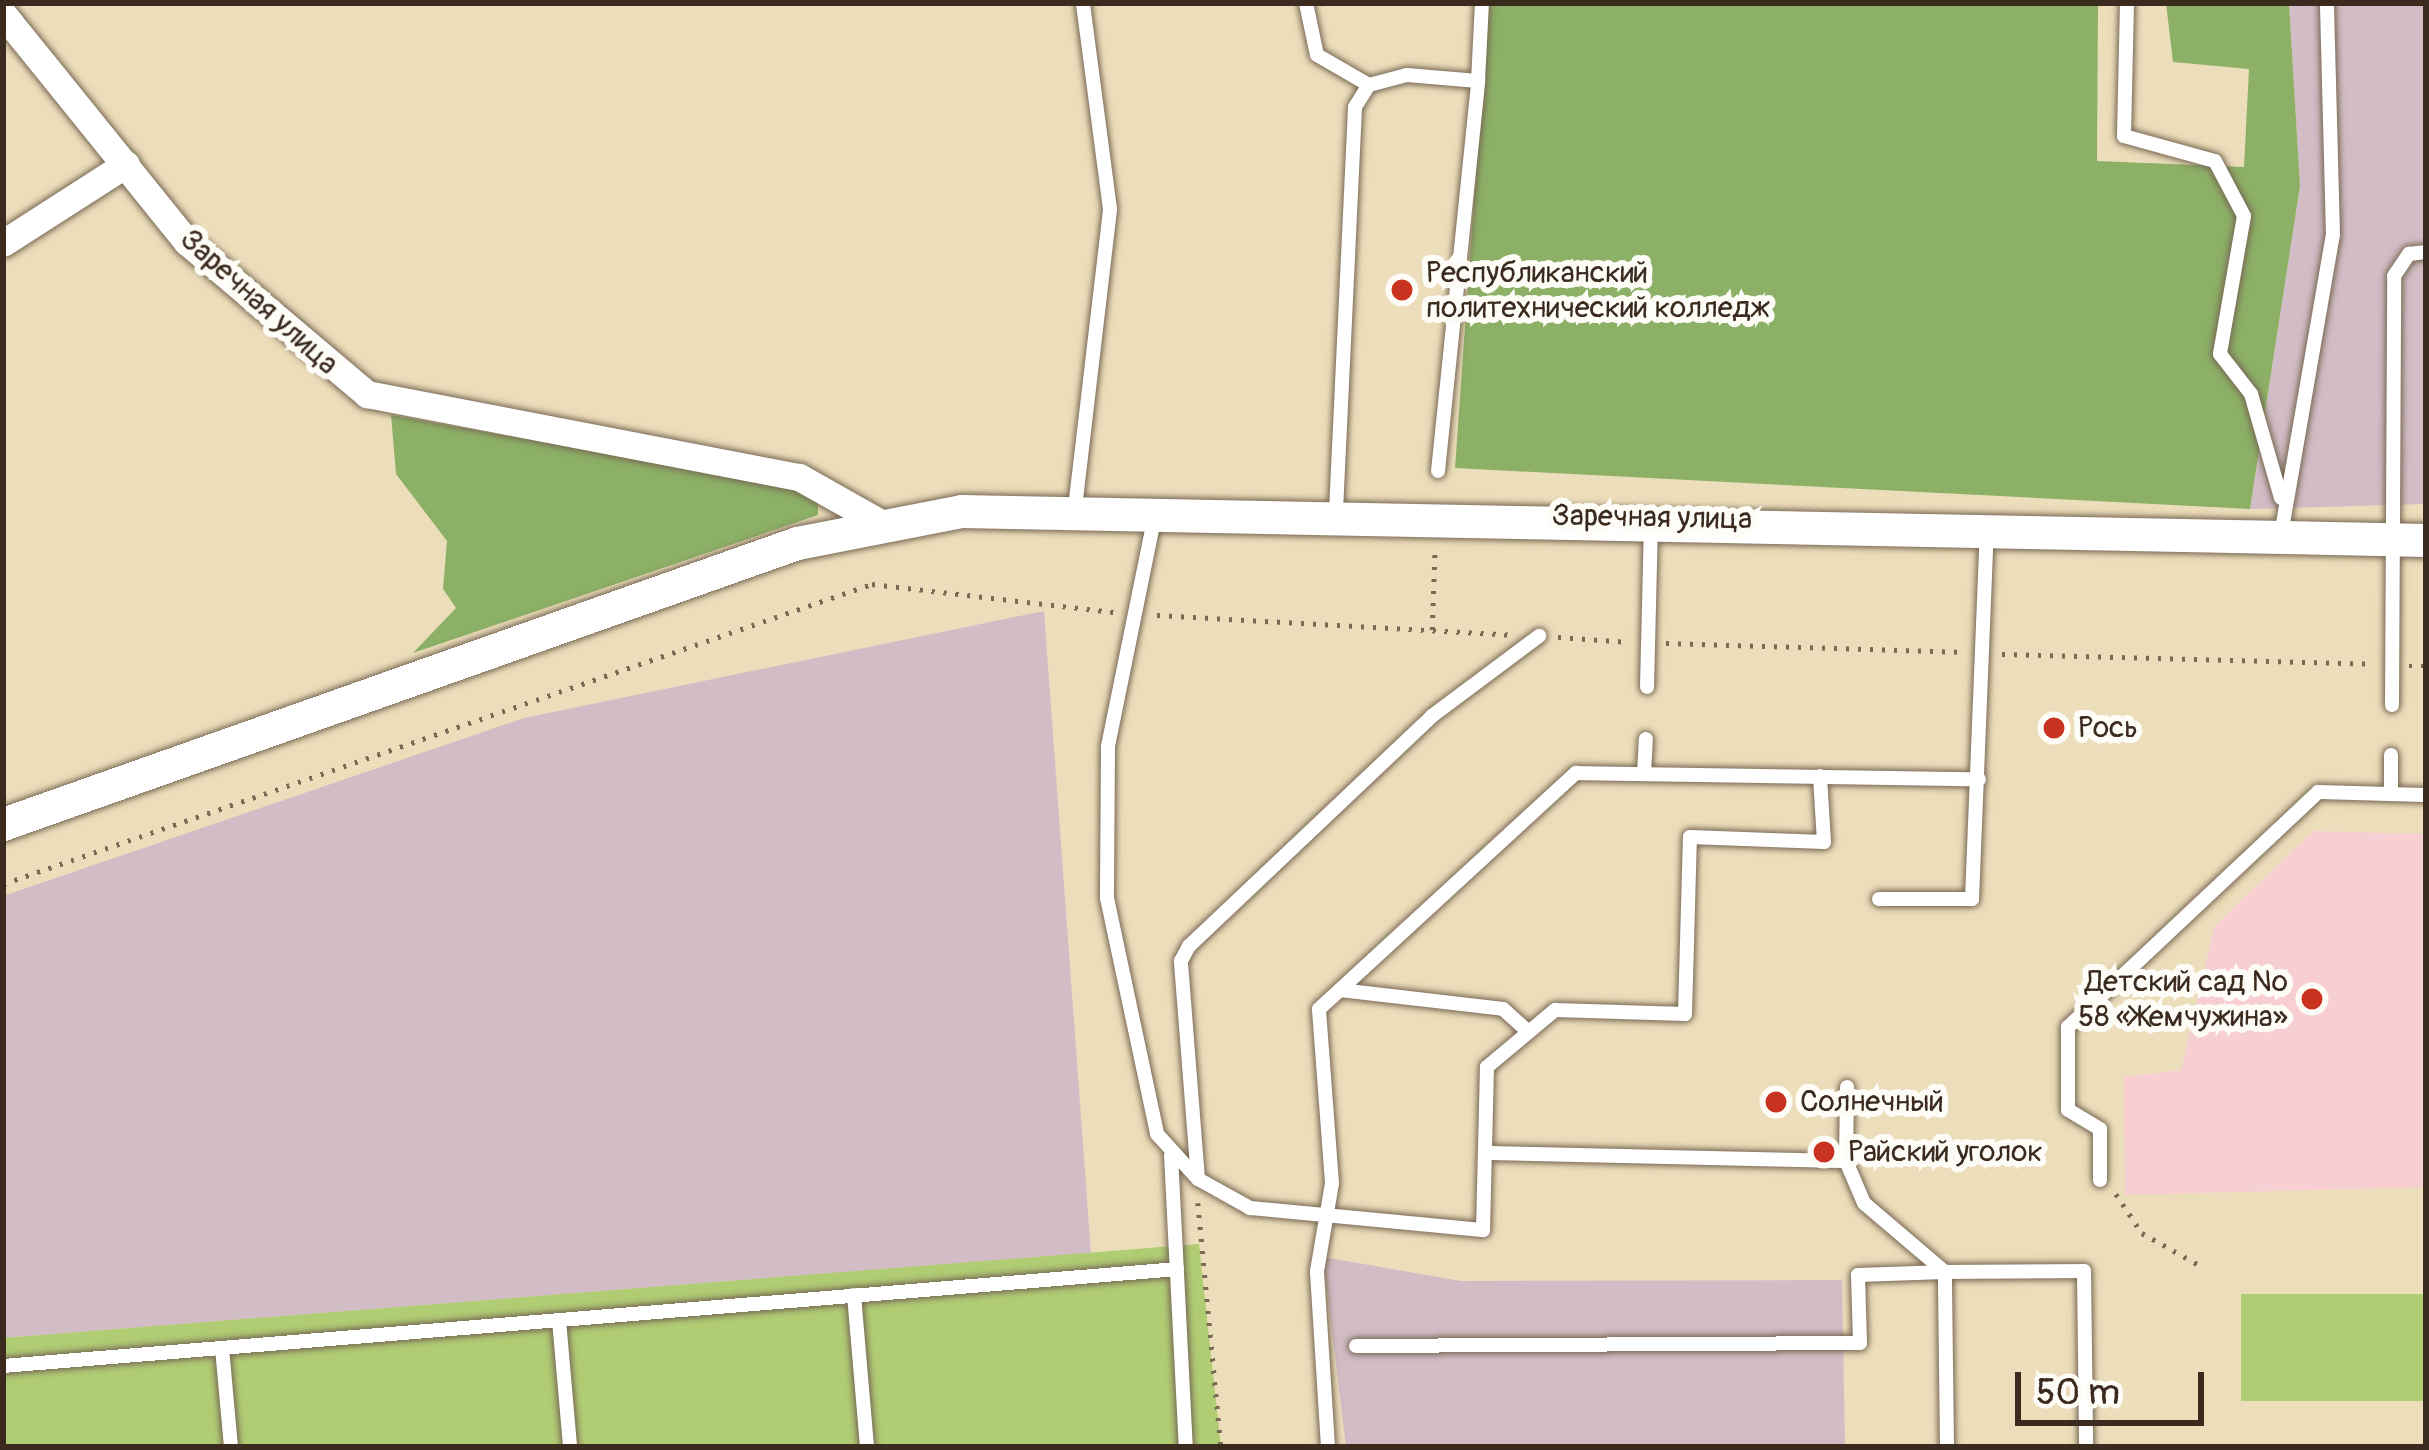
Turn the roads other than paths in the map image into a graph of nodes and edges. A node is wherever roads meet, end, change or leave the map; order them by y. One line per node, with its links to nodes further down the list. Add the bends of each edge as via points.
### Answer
1 (1083, 3): 14 (lane, via 1110,209)
2 (1306, 3): 8 (lane, via 1317,55)
3 (1482, 3): 7 (lane)
4 (2127, 3): 13 (lane, via 2124,136 2215,161 2244,216 2220,354 2251,394)
5 (2327, 3): 13 (lane, via 2332,235)
6 (3, 14): 9 (street, Заречная улица)
7 (1478, 81): 8 (lane, via 1447,71); 12 (lane)
8 (1369, 85): 16 (lane, via 1355,107)
9 (127, 164): 10 (street); 18 (street, Заречная улица, via 187,242 367,394 799,477)
10 (3, 243)
11 (2426, 252): 21 (lane, via 2409,254 2394,276)
12 (1438, 471)
13 (2281, 498): 20 (lane)
14 (1075, 508): 15 (street, Заречная улица); 18 (street, Заречная улица)
15 (1156, 510): 16 (street, Заречная улица); 38 (lane, via 1108,747 1104,858 1144,1102)
16 (1336, 512): 17 (street, Заречная улица)
17 (1651, 518): 19 (street, Заречная улица); 23 (lane)
18 (879, 522): 32 (street, Заречная улица, via 625,599)
19 (1987, 526): 20 (street, Заречная улица); 29 (lane)
20 (2281, 535): 21 (street, Заречная улица)
21 (2411, 539): 24 (lane)
22 (1539, 636): 40 (lane, via 1432,716 1189,946 1181,962)
23 (1647, 687)
24 (2392, 705)
25 (1646, 739): 27 (lane)
26 (2391, 754): 30 (lane)
27 (1644, 773): 28 (lane); 34 (lane, via 1576,773)
28 (1820, 776): 29 (lane); 35 (lane, via 1824,842 1690,837 1685,1014 1555,1010)
29 (1978, 779): 33 (lane, via 1972,899)
30 (2391, 794): 31 (lane); 41 (lane, via 2318,792 2068,1027 2068,1110 2100,1129)
31 (2426, 795)
32 (3, 824)
33 (1879, 899)
34 (1340, 990): 35 (lane, via 1503,1009); 42 (lane, via 1319,1009)
35 (1525, 1029): 37 (lane, via 1487,1067)
36 (1847, 1087): 39 (lane)
37 (1486, 1153): 39 (lane); 42 (lane, via 1483,1230)
38 (1171, 1155): 40 (lane); 43 (lane)
39 (1846, 1161): 44 (lane, via 1864,1203)
40 (1198, 1179): 42 (lane, via 1250,1208)
41 (2100, 1180)
42 (1327, 1222): 54 (lane, via 1317,1271)
43 (1177, 1269): 45 (lane); 53 (lane)
44 (1945, 1272): 47 (lane, via 1858,1275 1859,1343); 55 (lane); 56 (lane, via 2084,1271)
45 (854, 1295): 46 (lane); 52 (lane)
46 (559, 1320): 48 (lane); 51 (lane)
47 (1357, 1346)
48 (223, 1348): 49 (lane); 50 (lane)
49 (3, 1366)
50 (231, 1447)
51 (570, 1447)
52 (866, 1447)
53 (1186, 1447)
54 (1328, 1447)
55 (1947, 1447)
56 (2086, 1447)

